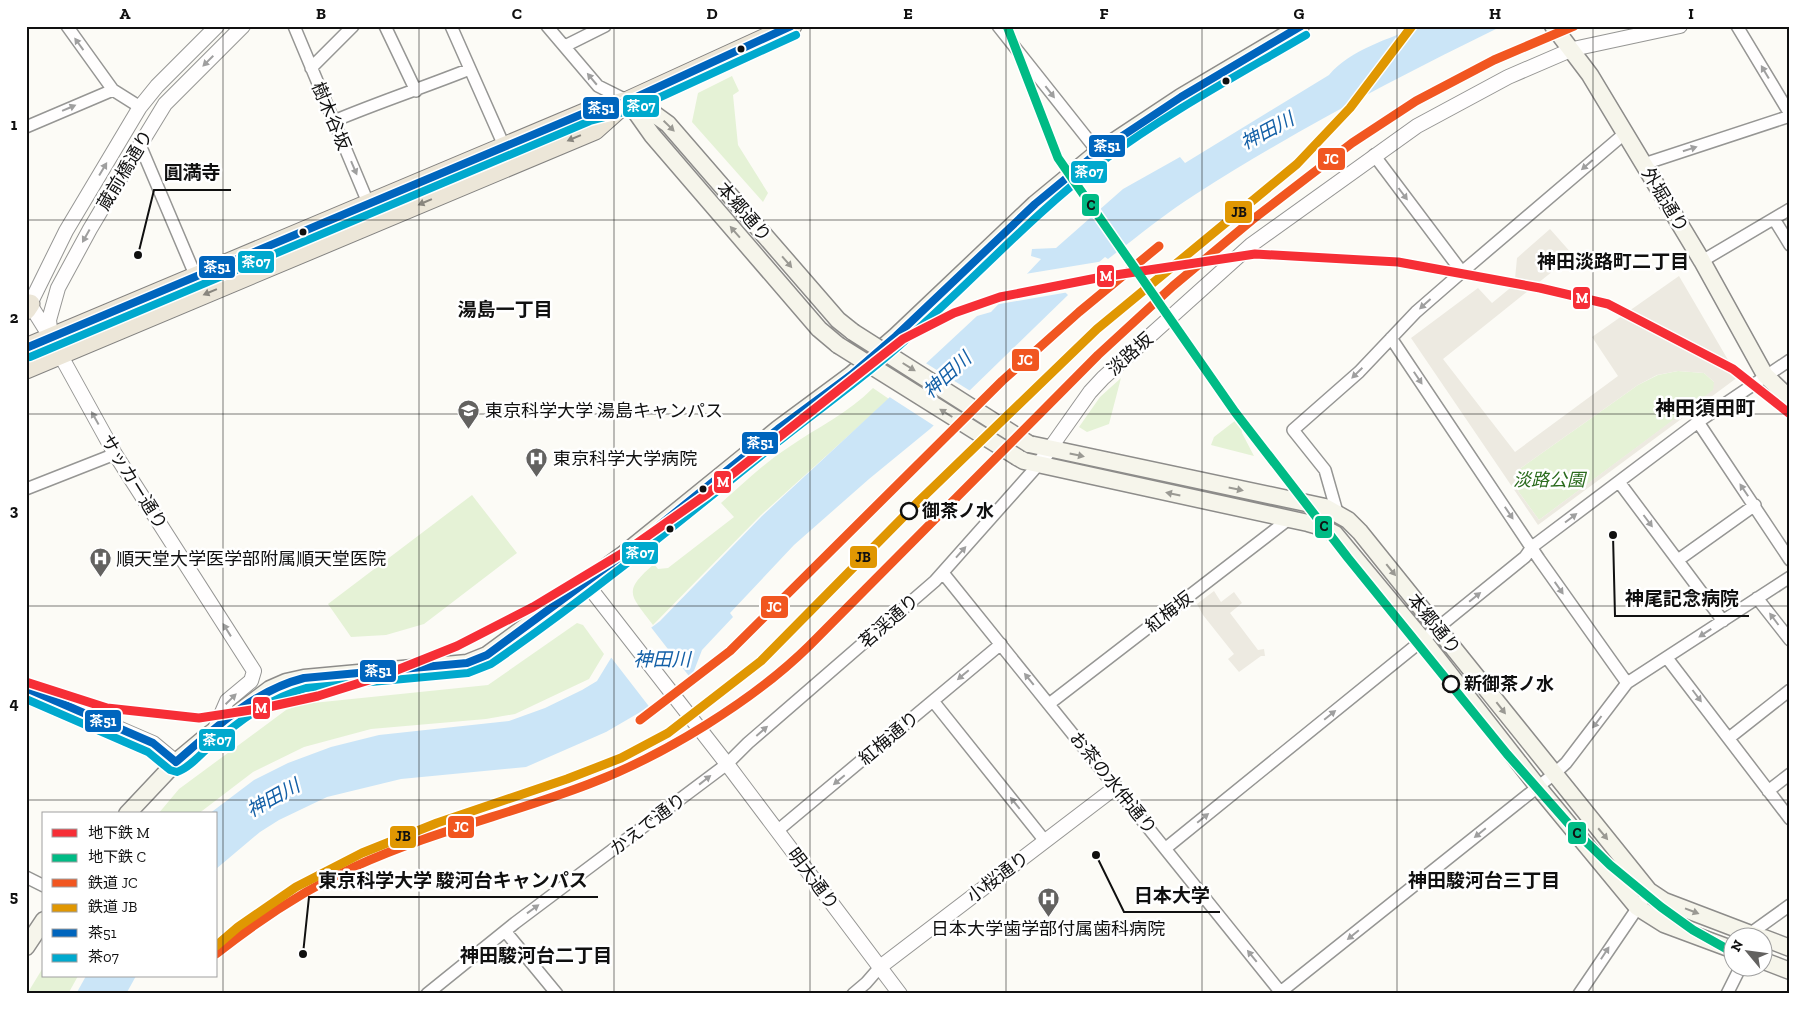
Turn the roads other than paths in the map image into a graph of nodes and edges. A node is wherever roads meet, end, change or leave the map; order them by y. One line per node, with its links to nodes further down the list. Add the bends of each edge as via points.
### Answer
1 (67, 26): 21 (street, one-way to 1)
2 (217, 26): 24 (street, 蔵前橋通り)
3 (242, 26): 29 (street, 蔵前橋通り, one-way to 29, via 165,104)
4 (294, 26): 19 (street, 樹木谷坂)
5 (353, 26): 19 (street)
6 (385, 26): 22 (street)
7 (451, 26): 20 (street)
8 (547, 26): 17 (street)
9 (605, 26): 17 (street)
10 (792, 26): 23 (highway)
11 (998, 26): 31 (street, one-way to 31)
12 (1301, 26): 31 (main road, via 1181,97)
13 (1553, 26): 18 (main road, 外堀通り)
14 (1567, 26): 18 (main road, 外堀通り)
15 (1680, 26): 18 (street, 淡路坂)
16 (1737, 26): 25 (street, one-way to 16)
17 (565, 46): 23 (street, one-way to 17, via 598,86)
18 (1572, 49): 28 (main road, 外堀通り); 32 (street, 淡路坂, via 1508,77 1434,116)
19 (311, 68): 26 (street, 樹木谷坂)
20 (470, 69): 22 (street); 30 (street)
21 (113, 90): 24 (street); 27 (street, one-way to 21)
22 (416, 91): 26 (street, via 386,99)
23 (628, 101): 30 (highway, via 587,112); 43 (highway, one-way to 43, via 595,130); 50 (main road, 本郷通り, one-way to 50, bridge, via 668,124 838,320 1029,444); 52 (main road, 本郷通り, one-way to 23, bridge, via 1017,458 838,345 819,329 652,135)
24 (140, 107): 41 (street, 蔵前橋通り, one-way to 24, via 66,231)
25 (1790, 115): 33 (street, one-way to 25)
26 (334, 121): 34 (street, 樹木谷坂, one-way to 34)
27 (26, 126)
28 (1624, 134): 33 (main road, 外堀通り); 39 (street, one-way to 39)
29 (140, 145): 40 (street); 43 (street, 蔵前橋通り, one-way to 43, via 58,288 49,320)
30 (505, 148): 34 (highway)
31 (1098, 152): 63 (main road, via 1035,204 858,368)
32 (1374, 155): 39 (street, one-way to 39); 50 (street, 淡路坂, via 1251,246 1103,378)
33 (1644, 164): 38 (main road, 外堀通り)
34 (369, 205): 40 (highway)
35 (1790, 209): 36 (street)
36 (1774, 219): 37 (street); 38 (street)
37 (1790, 245)
38 (1702, 261): 47 (main road, 外堀通り)
39 (1462, 272): 42 (street, one-way to 42)
40 (196, 277): 43 (highway)
41 (28, 304): 43 (street, サッカー通り)
42 (1391, 338): 56 (street, one-way to 56, via 1359,372 1293,430 1325,470); 58 (street, one-way to 58)
43 (55, 346): 44 (highway); 46 (highway); 51 (street, サッカー通り, one-way to 43)
44 (26, 348)
45 (1790, 360): 47 (street)
46 (26, 369)
47 (1765, 375): 48 (main road, 外堀通り); 49 (street)
48 (1790, 399)
49 (1698, 422): 53 (street); 55 (street, one-way to 49)
50 (1049, 450): 52 (street, 淡路坂); 56 (main road, 本郷通り, one-way to 56)
51 (115, 454): 54 (street); 76 (street, サッカー通り, one-way to 51, via 227,701 251,681 254,671)
52 (1039, 464): 57 (main road, 本郷通り, one-way to 52); 61 (street, 茗渓通り, one-way to 52)
53 (1619, 482): 58 (street, one-way to 53); 59 (street, one-way to 59)
54 (26, 489)
55 (1755, 505): 59 (street); 60 (street)
56 (1337, 512): 66 (main road, 本郷通り, one-way to 66, via 1360,532)
57 (1289, 519): 67 (main road, 本郷通り, via 1322,527 1335,534); 75 (street, 紅梅坂)
58 (1532, 548): 66 (street, one-way to 58); 71 (street, one-way to 71)
59 (1678, 560): 65 (street)
60 (1790, 560)
61 (943, 572): 69 (street, お茶の水仲通り); 79 (street, 茗渓通り, one-way to 61)
62 (1790, 578): 64 (street)
63 (586, 583): 76 (main road, via 482,658 286,682 270,689); 79 (street, 明大通り)
64 (1757, 598): 65 (street); 68 (street, one-way to 64)
65 (1723, 621): 70 (street, one-way to 70)
66 (1438, 628): 67 (street); 80 (main road, 本郷通り, one-way to 80)
67 (1424, 640): 83 (main road, 本郷通り); 89 (street, one-way to 67)
68 (1790, 640)
69 (1001, 644): 74 (street, 紅梅通り, one-way to 74); 75 (street, お茶の水仲通り, one-way to 69)
70 (1667, 658): 71 (street); 77 (street, one-way to 77)
71 (1627, 683): 80 (street, one-way to 80)
72 (26, 688): 78 (street, via 153,743)
73 (1790, 690): 77 (street)
74 (933, 701): 87 (street, 紅梅通り, one-way to 87); 88 (street, one-way to 74)
75 (1049, 704): 82 (street, お茶の水仲通り)
76 (214, 730): 78 (main road)
77 (1729, 738): 84 (street)
78 (176, 762): 85 (main road)
79 (727, 764): 87 (street, 明大通り); 98 (street, かえで通り, one-way to 79)
80 (1554, 774): 83 (street); 92 (main road, 本郷通り, one-way to 92)
81 (1790, 774): 84 (street)
82 (1116, 787): 88 (street, 小桜通り); 89 (street, お茶の水仲通り)
83 (1538, 787): 94 (main road, 本郷通り); 108 (street, one-way to 108)
84 (1768, 791): 86 (street)
85 (129, 812)
86 (1790, 819)
87 (777, 831): 104 (street, 明大通り)
88 (1045, 841): 104 (street, 小桜通り)
89 (1166, 848): 108 (street, お茶の水仲通り, one-way to 89)
90 (26, 878): 91 (street)
91 (42, 885)
92 (1649, 891): 94 (street); 96 (main road, 本郷通り, one-way to 96, via 1664,901)
93 (1790, 905): 97 (street)
94 (1637, 907): 100 (main road, 本郷通り, via 1664,924); 107 (street, one-way to 94)
95 (42, 923): 101 (main road)
96 (1737, 928)
97 (1767, 928)
98 (505, 931): 109 (street, かえで通り); 110 (street)
99 (1774, 942): 102 (main road, 本郷通り)
100 (1724, 946)
101 (26, 947)
102 (1790, 948)
103 (1774, 965): 105 (main road)
104 (880, 967): 111 (street); 112 (street, 明大通り)
105 (1790, 971)
106 (1735, 978): 113 (street)
107 (1583, 992)
108 (1281, 993)
109 (427, 994)
110 (557, 994)
111 (853, 994)
112 (900, 994)
113 (1726, 994)

